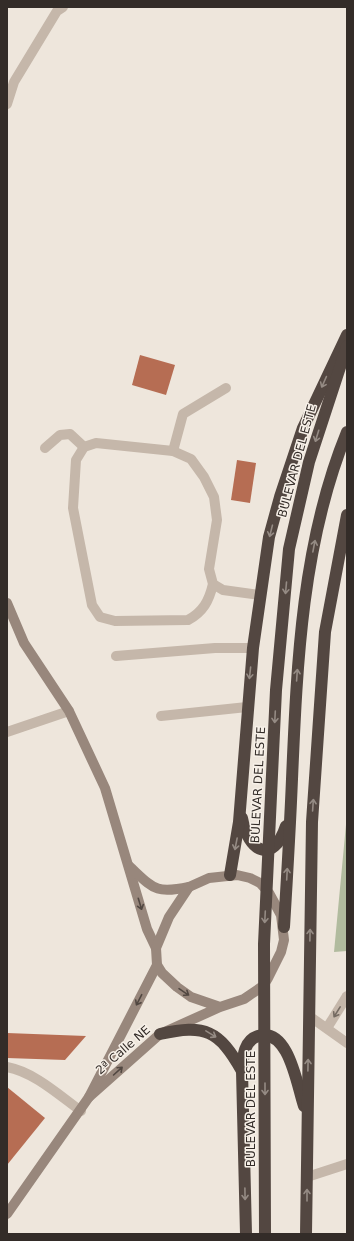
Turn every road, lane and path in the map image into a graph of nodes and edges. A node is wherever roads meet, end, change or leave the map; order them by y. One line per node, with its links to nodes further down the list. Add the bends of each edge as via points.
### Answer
1 (63, 7): 2 (street, via 57,11 14,82)
2 (7, 104)
3 (347, 335): 12 (highway, one-way to 12, via 303,428 292,458 270,537)
4 (347, 346): 43 (highway, BULEVAR DEL ESTE, one-way to 43, via 309,462 289,549 276,690 264,944)
5 (226, 388): 9 (street, via 183,414)
6 (347, 432): 21 (highway, one-way to 6, via 297,667 304,607 327,486)
7 (84, 447): 8 (street, via 70,434 60,435); 9 (street, via 96,444); 11 (street, via 76,460 73,508 92,605 100,617 115,621 188,620 198,614 210,599)
8 (45, 448)
9 (173, 451): 11 (street, via 191,459 214,497 217,520 209,569)
10 (347, 515): 30 (highway, one-way to 10, via 312,822 325,632)
11 (213, 584): 12 (street, via 223,590)
12 (260, 595): 14 (highway)
13 (7, 603): 17 (main road, via 24,643)
14 (253, 648): 15 (street, via 215,648); 16 (highway, one-way to 16)
15 (116, 656)
16 (247, 707): 18 (street); 20 (highway)
17 (69, 711): 19 (street); 22 (main road, via 105,788)
18 (161, 716)
19 (7, 732)
20 (242, 793): 21 (highway, via 242,816 246,834 252,844 261,850 273,849 280,841); 23 (highway, one-way to 23, via 237,843)
21 (290, 811): 25 (highway, one-way to 21)
22 (129, 866): 24 (main road, via 158,890); 26 (main road, one-way to 26, via 147,929)
23 (230, 875): 24 (main road, via 210,878); 25 (main road, via 250,878 260,883 276,904)
24 (189, 887): 26 (main road, via 169,917)
25 (284, 927): 29 (main road, via 281,952 263,986 244,999)
26 (156, 948): 27 (main road)
27 (156, 965): 29 (main road, one-way to 29, via 184,993); 36 (main road, 2ª Calle NE, one-way to 36)
28 (347, 996): 31 (street, one-way to 31)
29 (220, 1007): 32 (main road, 2ª Calle NE)
30 (309, 1016): 31 (street); 38 (highway, one-way to 30)
31 (326, 1028): 33 (street)
32 (160, 1034): 35 (highway, one-way to 35, via 182,1029 199,1029 207,1032 226,1047); 36 (main road, 2ª Calle NE, one-way to 32)
33 (347, 1043)
34 (7, 1067): 37 (street, via 19,1069)
35 (242, 1071): 38 (highway, via 245,1050 252,1039 264,1035 276,1039 283,1045 288,1056); 42 (highway, one-way to 42)
36 (89, 1097): 37 (main road, 2ª Calle NE)
37 (81, 1111): 41 (main road, 2ª Calle NE)
38 (307, 1117): 40 (highway)
39 (347, 1164): 40 (street)
40 (307, 1177): 44 (highway, one-way to 40)
41 (7, 1214)
42 (246, 1234)
43 (265, 1234)
44 (306, 1234)

